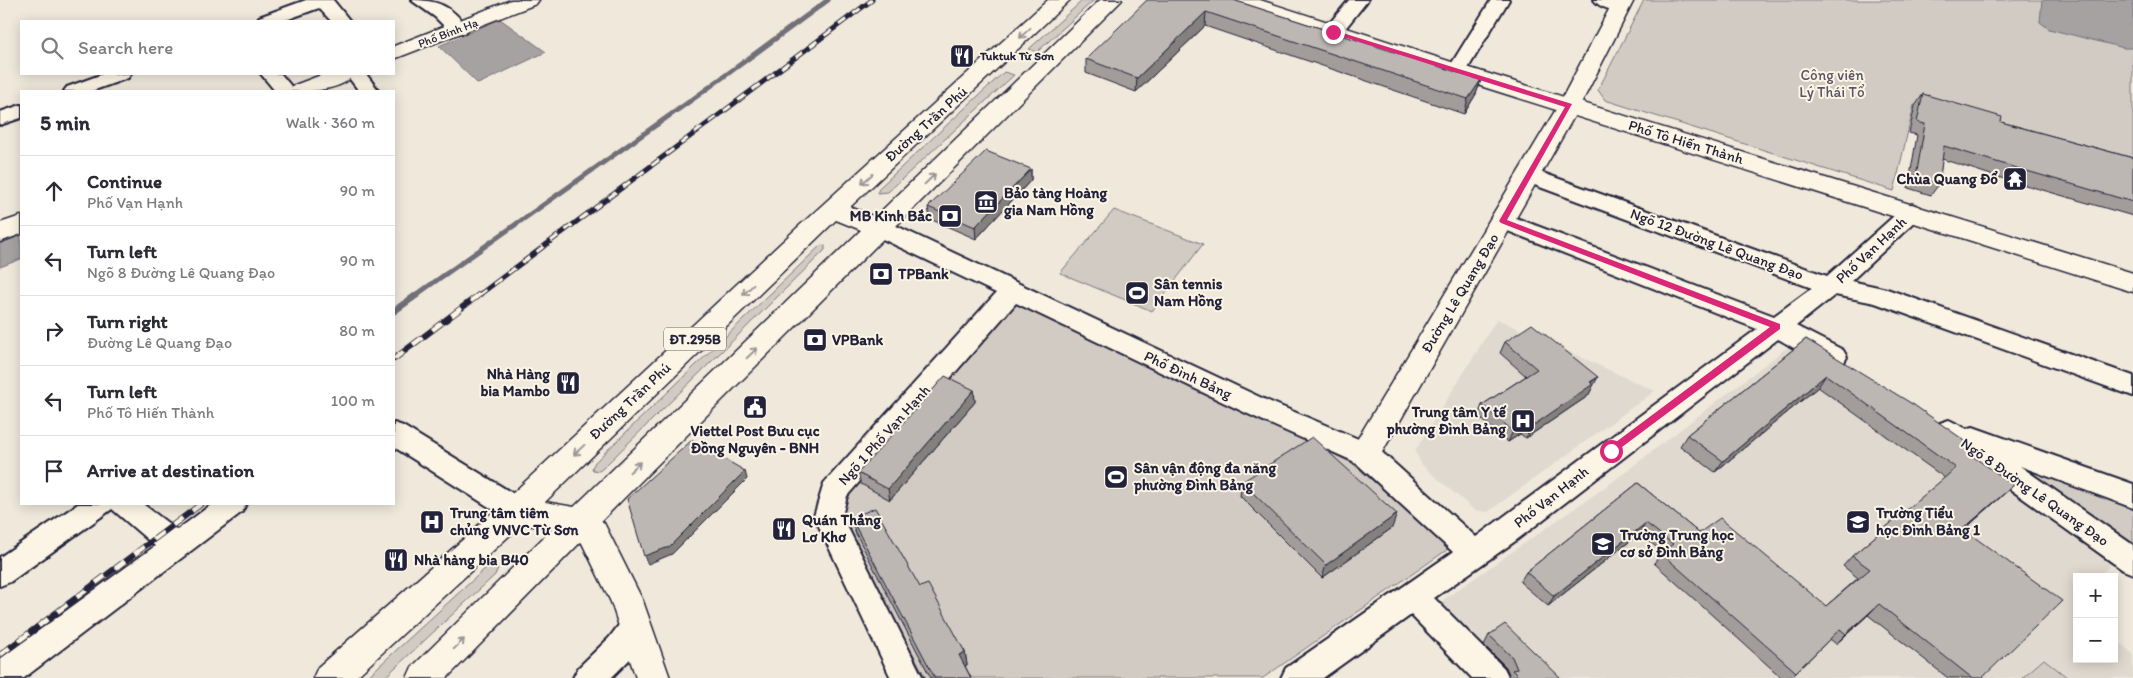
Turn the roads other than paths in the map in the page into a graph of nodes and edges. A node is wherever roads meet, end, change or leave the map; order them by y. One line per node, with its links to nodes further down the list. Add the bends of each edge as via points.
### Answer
1 (323, 0): 10 (street); 11 (street)
2 (420, 0): 12 (street, via 442,13)
3 (529, 0): 12 (main road, Phố Bính Hạ)
4 (1060, 0): 28 (main road, Đường Trần Phú / ĐT.295B, one-way to 28)
5 (1112, 0): 32 (main road, ĐT.295B, one-way to 5)
6 (1240, 0): 13 (main road, Phố Tô Hiến Thành)
7 (1359, 0): 13 (street)
8 (1500, 0): 15 (street)
9 (1616, 2): 24 (main road, Đường Lê Quang Đạo)
10 (269, 20)
11 (340, 20)
12 (458, 29): 14 (main road, Phố Bính Hạ)
13 (1333, 32): 15 (main road, Phố Tô Hiến Thành)
14 (395, 53)
15 (1457, 71): 24 (main road, Phố Tô Hiến Thành)
16 (118, 75): 20 (street)
17 (272, 75): 21 (street)
18 (340, 75): 22 (main road)
19 (357, 75): 23 (street)
20 (77, 90)
21 (284, 90)
22 (303, 90)
23 (368, 90)
24 (1569, 106): 27 (main road, Đường Lê Quang Đạo); 29 (main road, Phố Tô Hiến Thành)
25 (20, 111): 26 (street)
26 (0, 119)
27 (1529, 175): 30 (main road, Đường Lê Quang Đạo); 35 (street, Ngõ 12 Đường Lê Quang Đạo)
28 (834, 210): 32 (main road); 46 (main road, Đường Trần Phú / ĐT.295B, one-way to 46)
29 (1912, 212): 34 (main road, Phố Tô Hiến Thành); 35 (street, Phố Vạn Hạnh)
30 (1503, 221): 37 (street); 41 (main road, Đường Lê Quang Đạo)
31 (20, 224): 33 (main road)
32 (880, 228): 36 (street, Phố Đình Bảng); 47 (main road, ĐT.295B, one-way to 32)
33 (0, 233)
34 (2133, 283)
35 (1831, 286): 37 (street, Phố Vạn Hạnh); 39 (street, Ngõ 12 Đường Lê Quang Đạo, via 1878,295)
36 (1011, 292): 41 (street, Phố Đình Bảng); 59 (street, Ngõ 1 Phố Vạn Hạnh, via 834,492 828,516)
37 (1777, 326): 38 (street); 49 (street, Phố Vạn Hạnh, via 1504,534)
38 (1852, 368)
39 (2133, 386)
40 (395, 435): 46 (street)
41 (1365, 454): 49 (street, Phố Đình Bảng)
42 (2133, 496): 50 (street, Ngõ 8 Đường Lê Quang Đạo, via 1934,421)
43 (99, 505): 51 (street)
44 (124, 505): 48 (street)
45 (231, 505): 48 (street)
46 (515, 509): 47 (main road); 55 (main road, Đường Trần Phú / ĐT.295B)
47 (581, 522): 53 (main road, via 593,533); 56 (main road, ĐT.295B, one-way to 47)
48 (177, 547): 54 (street)
49 (1474, 553): 52 (street, Phố Vạn Hạnh)
50 (2133, 561)
51 (0, 573)
52 (1413, 597): 60 (street, Phố Vạn Hạnh); 61 (street)
53 (636, 627): 57 (street); 58 (main road)
54 (0, 677)
55 (330, 678)
56 (424, 678)
57 (589, 678)
58 (654, 678)
59 (907, 678)
60 (1297, 678)
61 (1493, 678)

